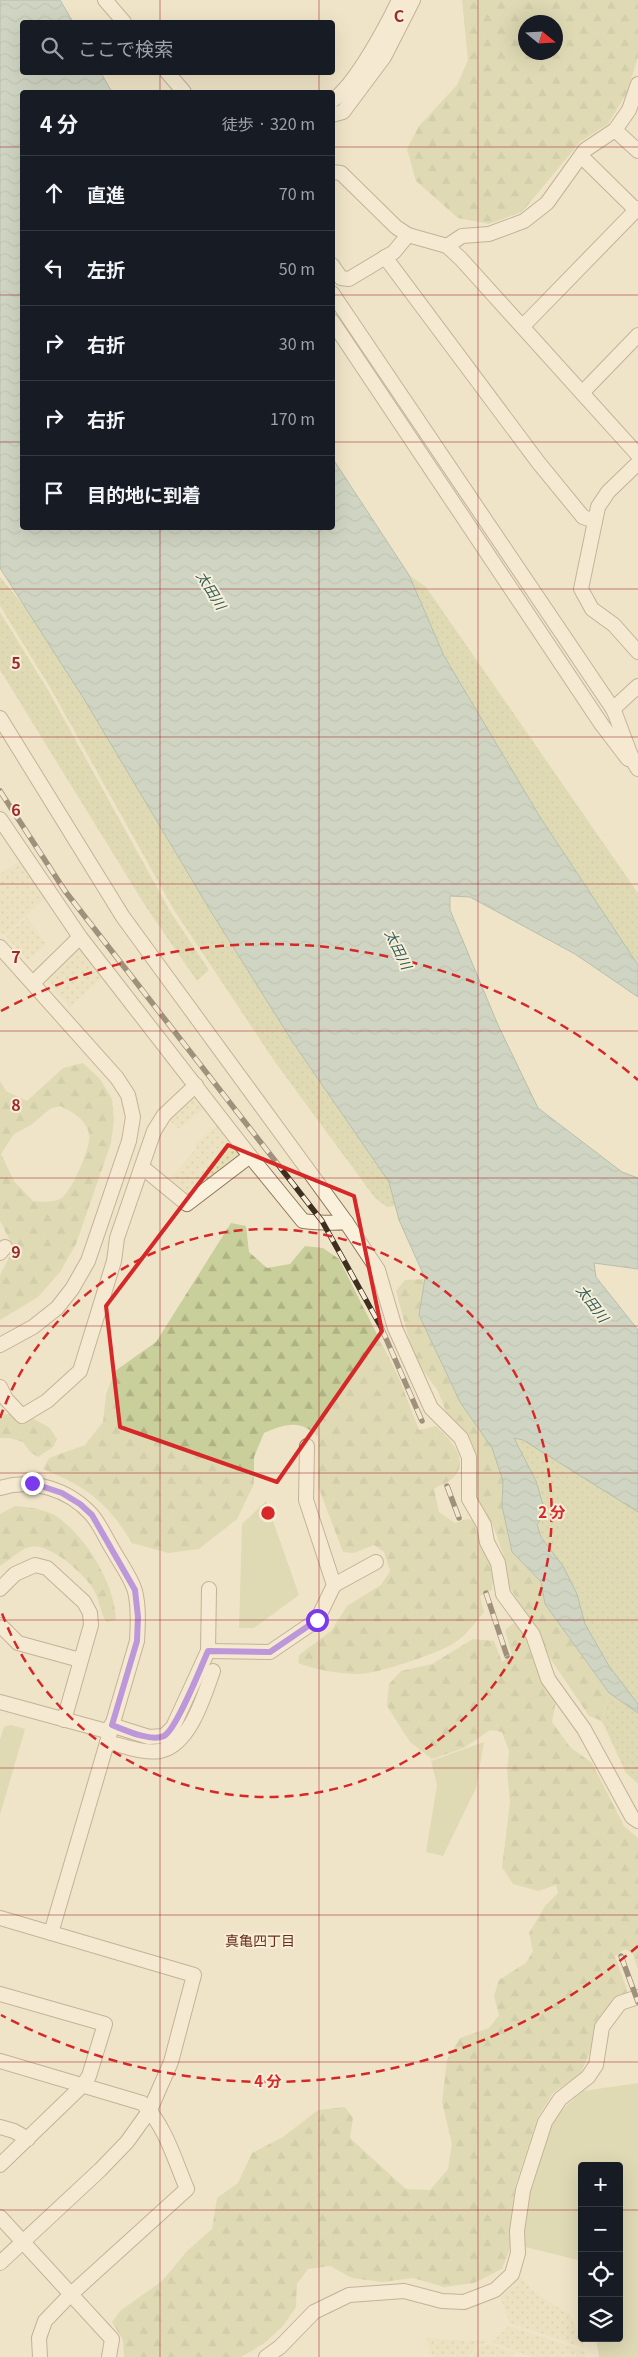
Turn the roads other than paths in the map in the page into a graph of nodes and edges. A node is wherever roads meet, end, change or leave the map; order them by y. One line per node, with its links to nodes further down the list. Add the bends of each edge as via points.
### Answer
1 (105, 0): 4 (street)
2 (413, 0): 9 (street, via 384,57 343,112)
3 (397, 1): 8 (street, via 386,27 358,71)
4 (122, 20)
5 (170, 75): 7 (street)
6 (638, 84): 10 (street, via 629,110)
7 (182, 90)
8 (335, 98)
9 (335, 114)
10 (615, 130): 11 (street); 12 (street)
11 (638, 151)
12 (581, 156): 14 (street); 16 (street, via 547,203 524,221 489,234 462,236)
13 (335, 172): 15 (street, via 341,173)
14 (637, 209): 21 (street)
15 (408, 235): 16 (street); 17 (street, via 394,252)
16 (447, 246): 21 (street)
17 (385, 257): 18 (street, via 349,279 341,278); 26 (street, via 538,462 583,517)
18 (335, 269)
19 (335, 297): 29 (street)
20 (335, 324): 31 (street, via 602,725)
21 (522, 326): 23 (street)
22 (638, 335): 23 (street)
23 (582, 393): 24 (street)
24 (638, 456)
25 (638, 463): 26 (street, via 608,492 598,507)
26 (595, 521): 27 (street, via 581,589 592,609 614,625)
27 (638, 652)
28 (638, 686): 29 (street)
29 (613, 709): 31 (street)
30 (0, 718): 39 (street, via 124,917)
31 (636, 769)
32 (0, 819): 33 (street)
33 (80, 937): 35 (street); 36 (street)
34 (0, 947): 35 (street)
35 (33, 983): 40 (street, via 117,1078 128,1095 133,1117 130,1141 88,1261 72,1289 33,1327)
36 (196, 1085): 37 (street); 38 (street, via 164,1115 154,1131)
37 (250, 1156): 38 (street, via 187,1204); 39 (street, via 303,1221 341,1225)
38 (142, 1167): 41 (street, via 117,1238 114,1261 80,1371 47,1401 22,1416)
39 (346, 1222): 55 (street, via 378,1270 396,1328 431,1408 464,1444 469,1457 468,1499 484,1525 498,1563 503,1594 533,1635 548,1679 584,1729 632,1817)
40 (0, 1344)
41 (0, 1387)
42 (307, 1446): 45 (street, via 306,1500)
43 (0, 1488): 54 (street, via 15,1483 32,1483 62,1493 80,1504 92,1515 135,1590 137,1641)
44 (376, 1562): 45 (street)
45 (334, 1585): 49 (street, via 317,1620 270,1652)
46 (0, 1589): 50 (street, via 25,1568 35,1565 47,1568 84,1602 90,1612 91,1625)
47 (209, 1589): 49 (street)
48 (0, 1625): 50 (street, via 18,1643)
49 (208, 1651): 54 (street, via 181,1714 164,1736)
50 (80, 1660): 53 (street)
51 (214, 1670): 54 (street, via 191,1724 176,1743 160,1751 143,1750)
52 (0, 1702): 53 (street)
53 (64, 1720): 54 (street)
54 (109, 1733): 57 (street)
55 (638, 1821)
56 (0, 1918): 57 (street)
57 (51, 1932): 62 (street, via 194,1975 170,2062)
58 (0, 1994): 61 (street, via 105,2024 89,2076)
59 (638, 1997): 72 (street, via 620,2003 602,2027 596,2065 588,2077 560,2099 545,2122 523,2190 516,2231 518,2253 512,2274 495,2290 464,2302 442,2301 404,2292 349,2295 314,2312)
60 (0, 2061): 61 (street)
61 (83, 2085): 62 (street, via 142,2104); 64 (street)
62 (150, 2110): 67 (street, via 114,2156); 69 (street, via 187,2189)
63 (0, 2127): 64 (street)
64 (28, 2139): 65 (street)
65 (0, 2165)
66 (0, 2217): 67 (street)
67 (22, 2241): 68 (street); 69 (street)
68 (0, 2263)
69 (70, 2295): 70 (street, via 45,2320 39,2338); 71 (street, via 112,2339)
70 (40, 2357)
71 (109, 2357)
72 (266, 2357)

